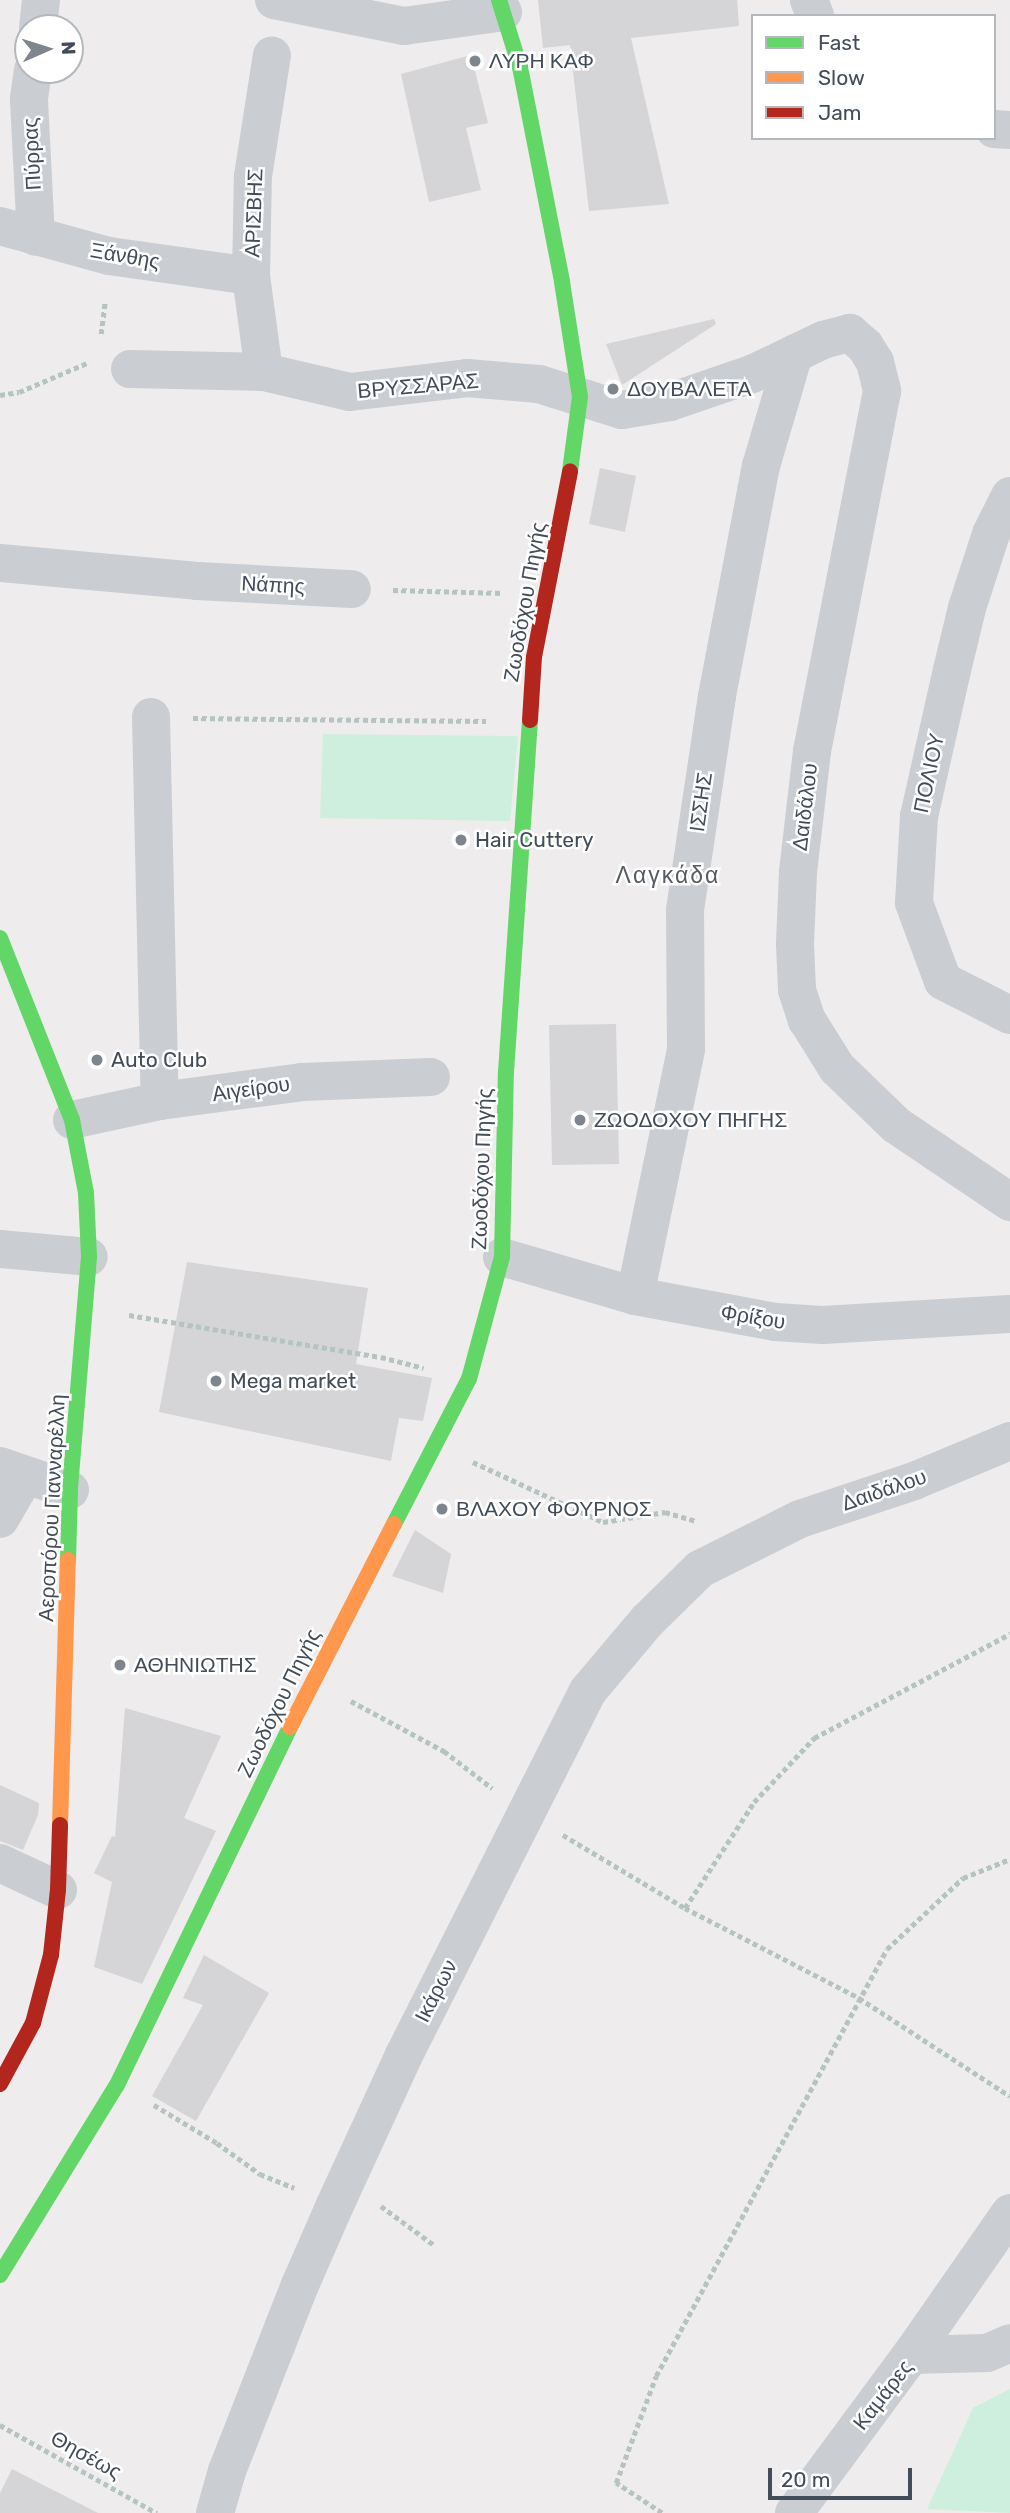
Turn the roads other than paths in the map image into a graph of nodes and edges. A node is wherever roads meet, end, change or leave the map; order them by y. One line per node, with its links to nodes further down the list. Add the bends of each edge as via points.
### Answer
1 (274, 0): 2 (street, via 404,26)
2 (501, 6): 12 (main road, Ζωοδόχου Πηγής, via 520,67)
3 (272, 55): 7 (street, ΑΡΙΣΒΗΣ, via 253,177)
4 (31, 84): 6 (street, Πύρρας)
5 (0, 226): 6 (street, Ξάνθης)
6 (36, 237): 7 (street, Ξάνθης, via 109,256)
7 (251, 276): 11 (street, ΑΡΙΣΒΗΣ)
8 (850, 333): 9 (street, ΒΡΥΣΣΑΡΑΣ); 22 (street, Δαιδάλου, via 875,362 882,391 812,751 798,872 797,990 807,1020 837,1068 896,1125)
9 (794, 354): 12 (street, ΒΡΥΣΣΑΡΑΣ, via 670,402 622,410); 26 (street, ΙΣΣΗΣ, via 761,466 717,696 685,910 686,1049)
10 (115, 363): 11 (street, ΒΡΥΣΣΑΡΑΣ)
11 (264, 372): 12 (street, ΒΡΥΣΣΑΡΑΣ, via 350,393 467,378 539,384)
12 (580, 397): 25 (main road, Ζωοδόχου Πηγής, via 534,657 528,722 506,1072)
13 (1010, 496): 18 (street, ΠΟΛΙΟΥ, via 991,534 951,670 919,816 915,903 943,981)
14 (0, 563): 15 (street, Νάπης)
15 (352, 589)
16 (151, 717): 20 (street)
17 (0, 939): 21 (main road, Αεροπόρου Γιανναρέλλη)
18 (1010, 1015)
19 (431, 1077): 20 (street, Αιγείρου, via 302,1082)
20 (160, 1101): 21 (street, Αιγείρου)
21 (72, 1120): 24 (main road, Αεροπόρου Γιανναρέλλη, via 86,1193)
22 (1010, 1202)
23 (0, 1249): 24 (street)
24 (89, 1257): 30 (main road, Αεροπόρου Γιανναρέλλη)
25 (502, 1257): 26 (street, Φρίξου); 37 (main road, Ζωοδόχου Πηγής, via 469,1379 313,1680 117,2085)
26 (635, 1296): 27 (street, Φρίξου, via 775,1322 823,1325)
27 (1010, 1314)
28 (1010, 1441): 32 (street, Δαιδάλου, via 914,1481 800,1519)
29 (13, 1471): 30 (street); 31 (street)
30 (70, 1490): 34 (main road, Αεροπόρου Γιανναρέλλη)
31 (0, 1519)
32 (759, 1539): 40 (street, Ικάρων, via 700,1569 647,1621 588,1691 404,2055 340,2193 236,2446)
33 (0, 1863): 34 (street)
34 (58, 1890): 35 (main road, Αεροπόρου Γιανναρέλλη, via 51,1955 33,2023)
35 (0, 2084)
36 (1010, 2213): 39 (street)
37 (0, 2276)
38 (1010, 2343): 39 (street, Καμάρες, via 987,2353)
39 (911, 2355): 41 (street, Καμάρες)
40 (215, 2513)
41 (794, 2513)

